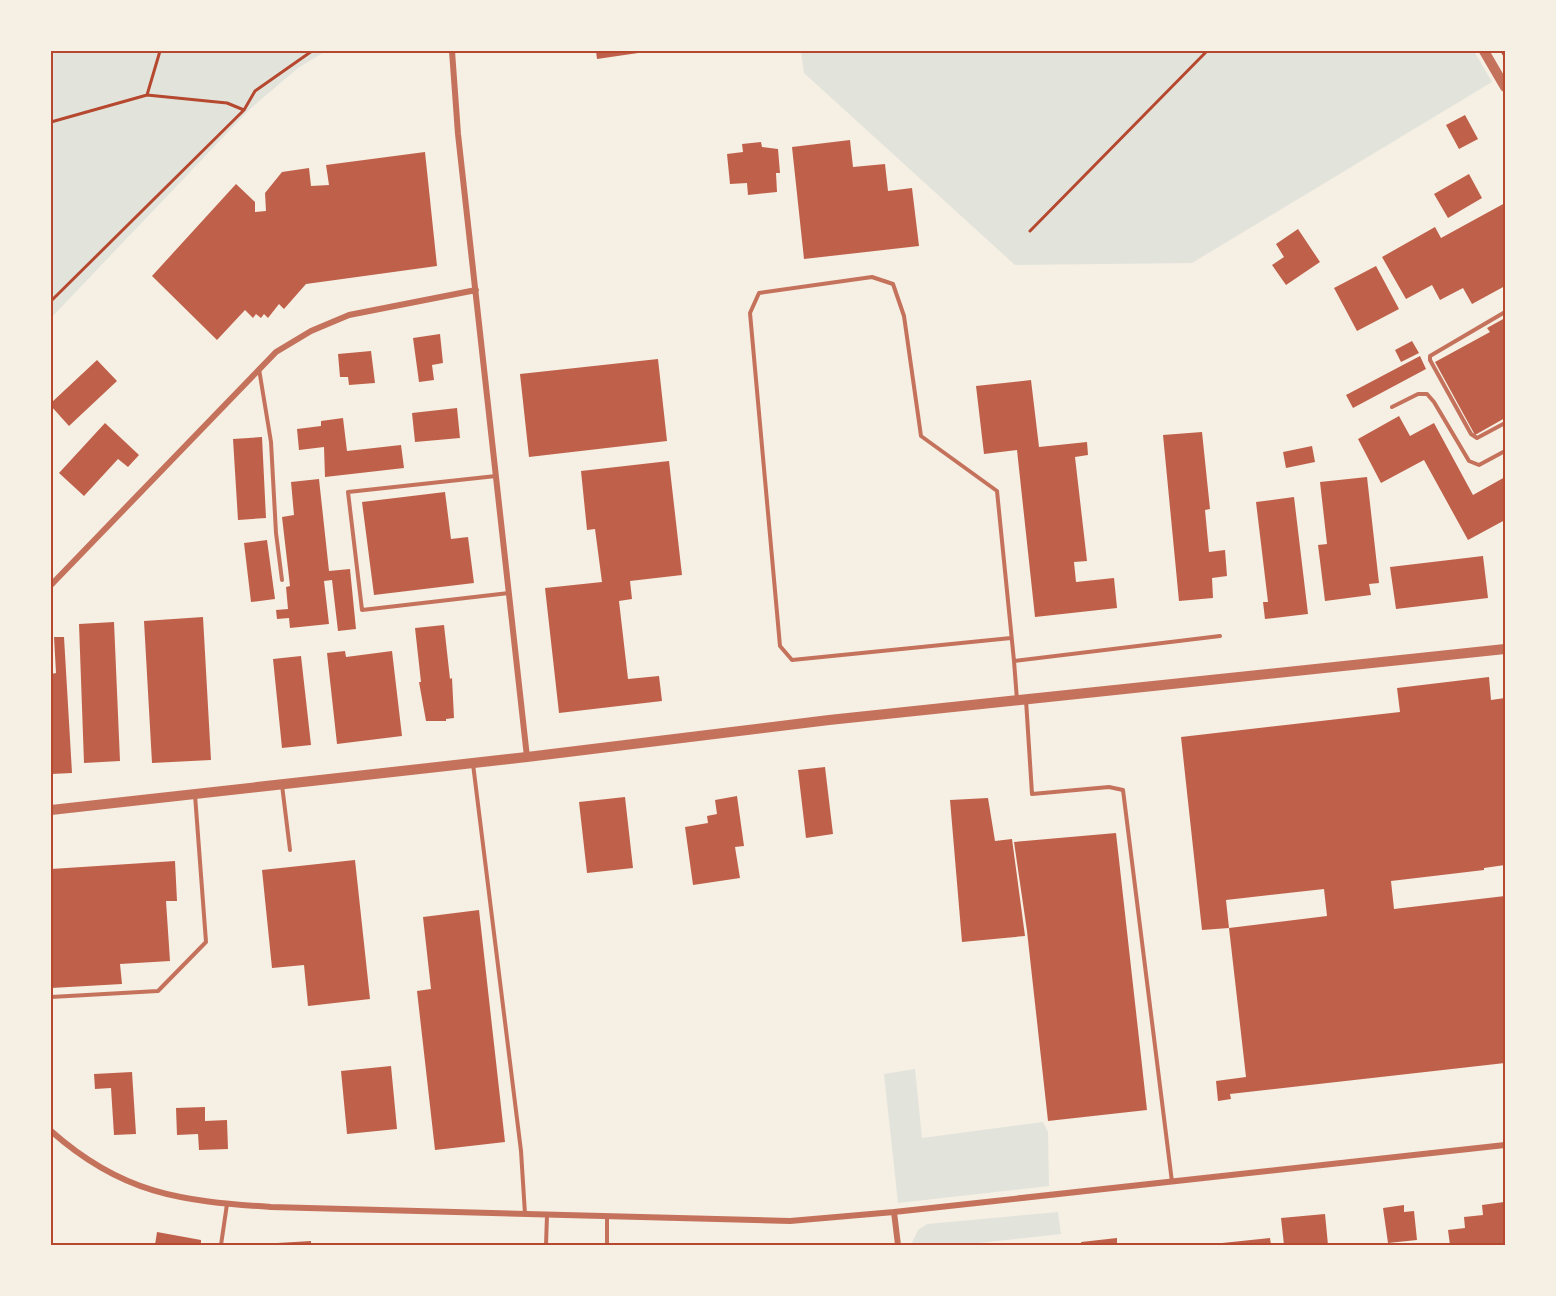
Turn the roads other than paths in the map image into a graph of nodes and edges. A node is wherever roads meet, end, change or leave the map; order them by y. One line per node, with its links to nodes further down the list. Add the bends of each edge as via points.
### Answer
1 (452, 51): 4 (street)
2 (1484, 51): 3 (street)
3 (1505, 87)
4 (476, 290): 6 (street, via 349,315 311,331 276,352); 10 (street)
5 (1505, 312): 8 (lane, via 1430,356 1471,434 1477,438)
6 (259, 368): 11 (lane, via 271,442); 12 (street)
7 (1392, 407): 9 (lane, via 1418,394 1427,394 1469,461 1479,465)
8 (1505, 423)
9 (1505, 451)
10 (496, 476): 13 (street); 13 (lane, via 348,492 362,610)
11 (282, 580)
12 (51, 585)
13 (509, 593): 19 (street)
14 (1220, 636): 17 (lane)
15 (1011, 638): 15 (lane, via 997,490 921,436 904,316 893,284 872,277 759,293 750,313 780,646 792,660); 17 (lane)
16 (1505, 649): 18 (street)
17 (1014, 661): 18 (lane)
18 (1021, 700): 19 (street); 28 (lane, via 1032,794 1109,787 1123,790)
19 (527, 758): 20 (street)
20 (472, 764): 21 (street); 31 (lane, via 520,1140)
21 (282, 785): 22 (street); 24 (lane)
22 (195, 794): 23 (street); 25 (lane, via 206,942 158,991)
23 (51, 810)
24 (290, 850)
25 (51, 997)
26 (51, 1131): 29 (street, via 107,1173 146,1190)
27 (1505, 1145): 28 (street)
28 (1172, 1182): 30 (street)
29 (227, 1204): 31 (street); 34 (lane)
30 (894, 1212): 33 (street, via 790,1221); 37 (street)
31 (525, 1214): 32 (street)
32 (547, 1214): 33 (street); 35 (lane)
33 (607, 1216): 36 (lane)
34 (221, 1245)
35 (546, 1245)
36 (607, 1245)
37 (898, 1245)

